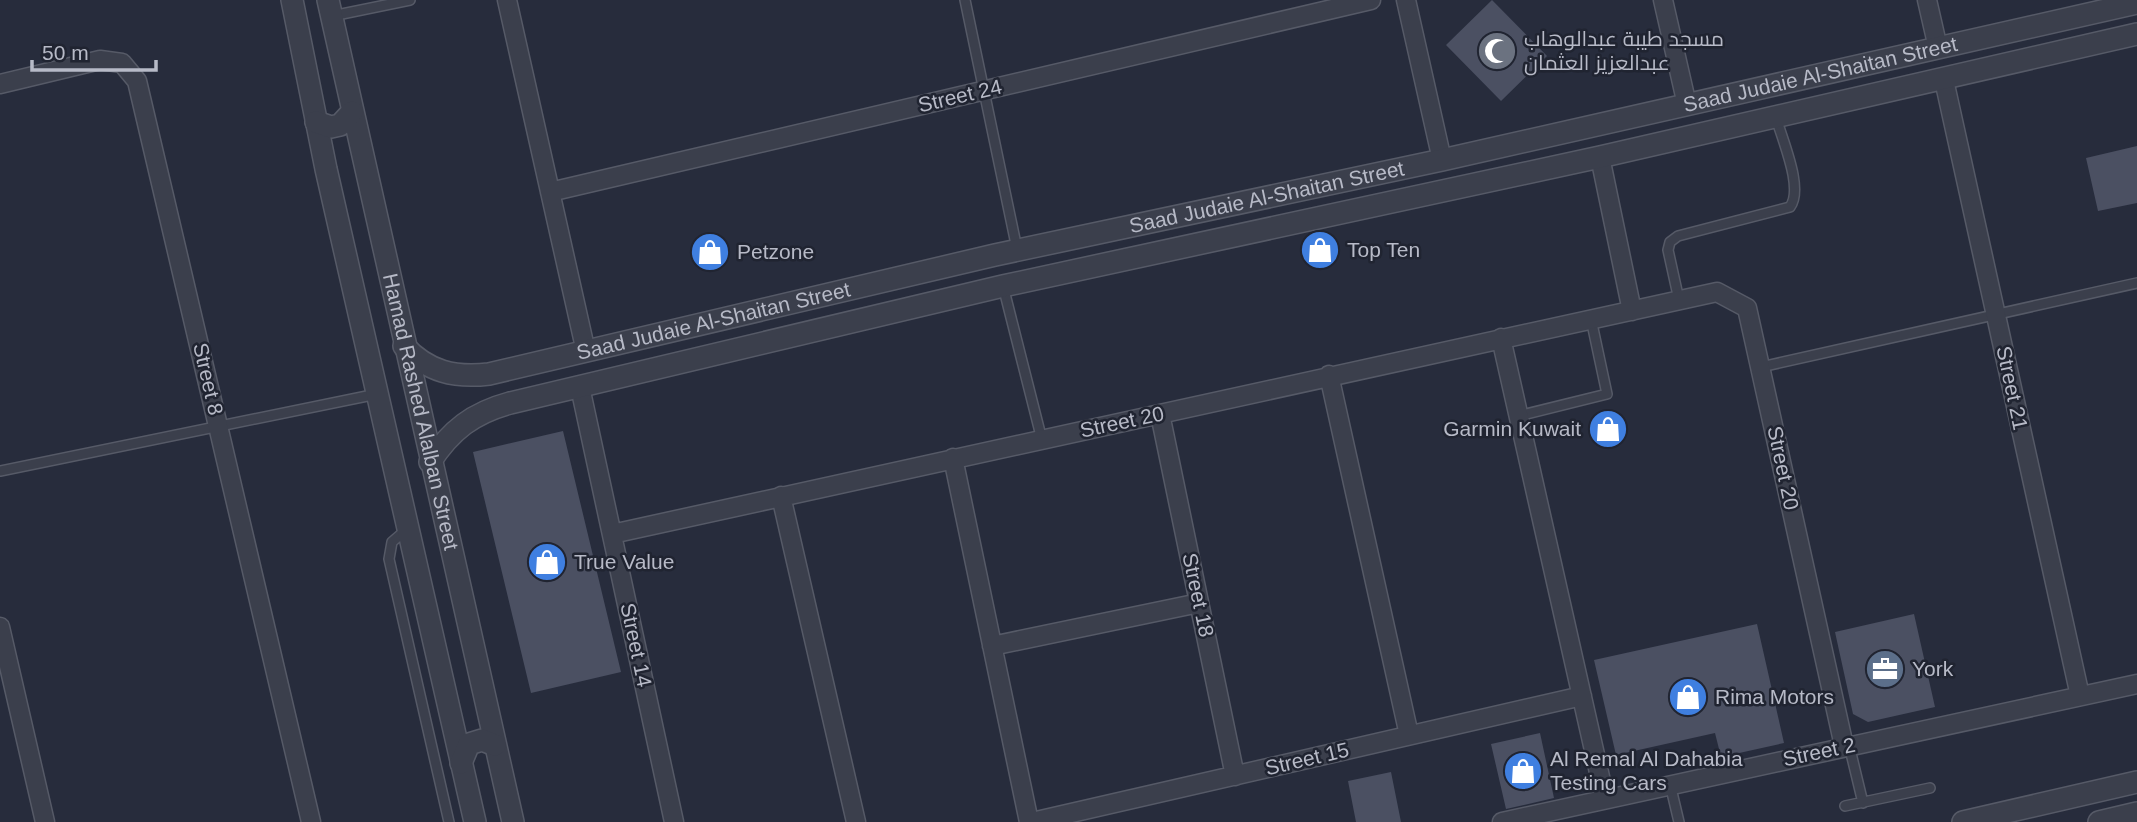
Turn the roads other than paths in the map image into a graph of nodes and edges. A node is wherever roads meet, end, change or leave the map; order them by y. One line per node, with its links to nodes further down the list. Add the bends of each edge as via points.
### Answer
1 (292, 0): 23 (street, Hamad Rashed Alalban Street)
2 (410, 0): 10 (lane)
3 (507, 0): 28 (street)
4 (965, 0): 19 (lane)
5 (1371, 0): 19 (street, Street 24)
6 (1406, 0): 25 (street)
7 (1663, 0): 20 (street)
8 (1927, 0): 14 (street)
9 (2135, 3): 11 (street, Saad Judaie Al-Shaitan Street)
10 (330, 8): 21 (street, Hamad Rashed Alalban Street)
11 (2050, 22): 13 (street, Saad Judaie Al-Shaitan Street); 15 (street, via 2039,33 2039,43)
12 (2137, 34): 15 (street, Saad Judaie Al-Shaitan Street)
13 (1976, 39): 14 (street, Saad Judaie Al-Shaitan Street); 16 (street, via 1991,44 1995,55 1992,65)
14 (1938, 48): 20 (street, Saad Judaie Al-Shaitan Street)
15 (2054, 55): 16 (street, Saad Judaie Al-Shaitan Street)
16 (1982, 71): 17 (street, Saad Judaie Al-Shaitan Street)
17 (1944, 80): 22 (street, Saad Judaie Al-Shaitan Street); 37 (street, Street 21)
18 (0, 84): 50 (street, Street 8, via 100,60 122,63 137,82)
19 (983, 90): 28 (street, Street 24); 30 (lane)
20 (1687, 105): 25 (street, Saad Judaie Al-Shaitan Street)
21 (352, 113): 23 (street, via 340,125); 26 (street, Hamad Rashed Alalban Street)
22 (1776, 117): 24 (street, Saad Judaie Al-Shaitan Street); 35 (lane, via 1796,199 1790,207 1678,236 1670,242)
23 (316, 122): 27 (street, Hamad Rashed Alalban Street)
24 (1600, 157): 32 (street, Saad Judaie Al-Shaitan Street); 36 (street)
25 (1442, 160): 29 (street, Saad Judaie Al-Shaitan Street)
26 (364, 166): 27 (street, via 345,156 334,159); 40 (street, Hamad Rashed Alalban Street)
27 (326, 169): 46 (street, Hamad Rashed Alalban Street)
28 (550, 192): 41 (street)
29 (1050, 245): 30 (street, Saad Judaie Al-Shaitan Street); 32 (street, via 1039,261 1044,271)
30 (1018, 250): 31 (street, Saad Judaie Al-Shaitan Street)
31 (995, 255): 34 (street, via 1008,268); 41 (street, Saad Judaie Al-Shaitan Street)
32 (1055, 275): 34 (street, Saad Judaie Al-Shaitan Street)
33 (2137, 283): 37 (lane)
34 (1003, 286): 45 (street, Saad Judaie Al-Shaitan Street); 51 (lane)
35 (1679, 300): 36 (street, Street 20); 42 (street, Street 20, via 1717,292 1747,308)
36 (1632, 311): 38 (street, Street 20)
37 (1996, 315): 42 (lane); 63 (street, Street 21)
38 (1591, 319): 39 (street, Street 20); 49 (lane, via 1607,394)
39 (1501, 338): 44 (street, Street 20); 49 (street)
40 (404, 346): 43 (street, Saad Judaie Al-Shaitan Street, via 436,370 463,375); 53 (street, Hamad Rashed Alalban Street)
41 (586, 352): 43 (street, Saad Judaie Al-Shaitan Street)
42 (1761, 368): 66 (street, Street 20)
43 (502, 371): 47 (street, via 498,390)
44 (1329, 375): 48 (street, Street 20); 64 (street)
45 (580, 387): 47 (street, Saad Judaie Al-Shaitan Street); 57 (street, Street 14)
46 (377, 394): 50 (lane); 56 (street, Hamad Rashed Alalban Street)
47 (510, 403): 53 (street, Saad Judaie Al-Shaitan Street, via 463,423)
48 (1160, 414): 51 (street, Street 20); 58 (street, Street 18)
49 (1518, 416): 62 (street)
50 (219, 424): 54 (lane); 79 (street, Street 8)
51 (1042, 440): 52 (street, Street 20)
52 (953, 458): 55 (street, Street 20); 60 (street)
53 (430, 462): 65 (street, Hamad Rashed Alalban Street)
54 (0, 471)
55 (782, 496): 57 (street, Street 20); 83 (street)
56 (407, 528): 67 (street, Hamad Rashed Alalban Street); 80 (lane, via 392,542 389,559)
57 (612, 534): 82 (street, Street 14)
58 (1199, 603): 60 (street); 68 (street, Street 18)
59 (0, 627): 78 (street)
60 (992, 646): 84 (street)
61 (2137, 684): 63 (street, Street 2)
62 (1582, 696): 64 (street, Street 15); 72 (street)
63 (2080, 696): 66 (street, Street 2)
64 (1409, 735): 68 (street, Street 15)
65 (495, 745): 67 (street, via 482,740 469,744); 81 (street, Hamad Rashed Alalban Street)
66 (1847, 746): 70 (street, Street 2); 73 (lane)
67 (461, 763): 77 (street, Hamad Rashed Alalban Street)
68 (1236, 776): 84 (street, Street 15)
69 (2137, 782): 87 (street)
70 (1670, 784): 72 (street, Street 2); 86 (lane)
71 (1930, 788): 73 (lane)
72 (1605, 799): 76 (street, Street 2)
73 (1863, 803): 74 (lane)
74 (1845, 806)
75 (2137, 813): 88 (street)
76 (1550, 817): 85 (street, Street 2)
77 (471, 819)
78 (45, 822)
79 (311, 822)
80 (449, 822)
81 (513, 822)
82 (674, 822)
83 (856, 822)
84 (1030, 822)
85 (1502, 822)
86 (1679, 822)
87 (1963, 822)
88 (2099, 822)

